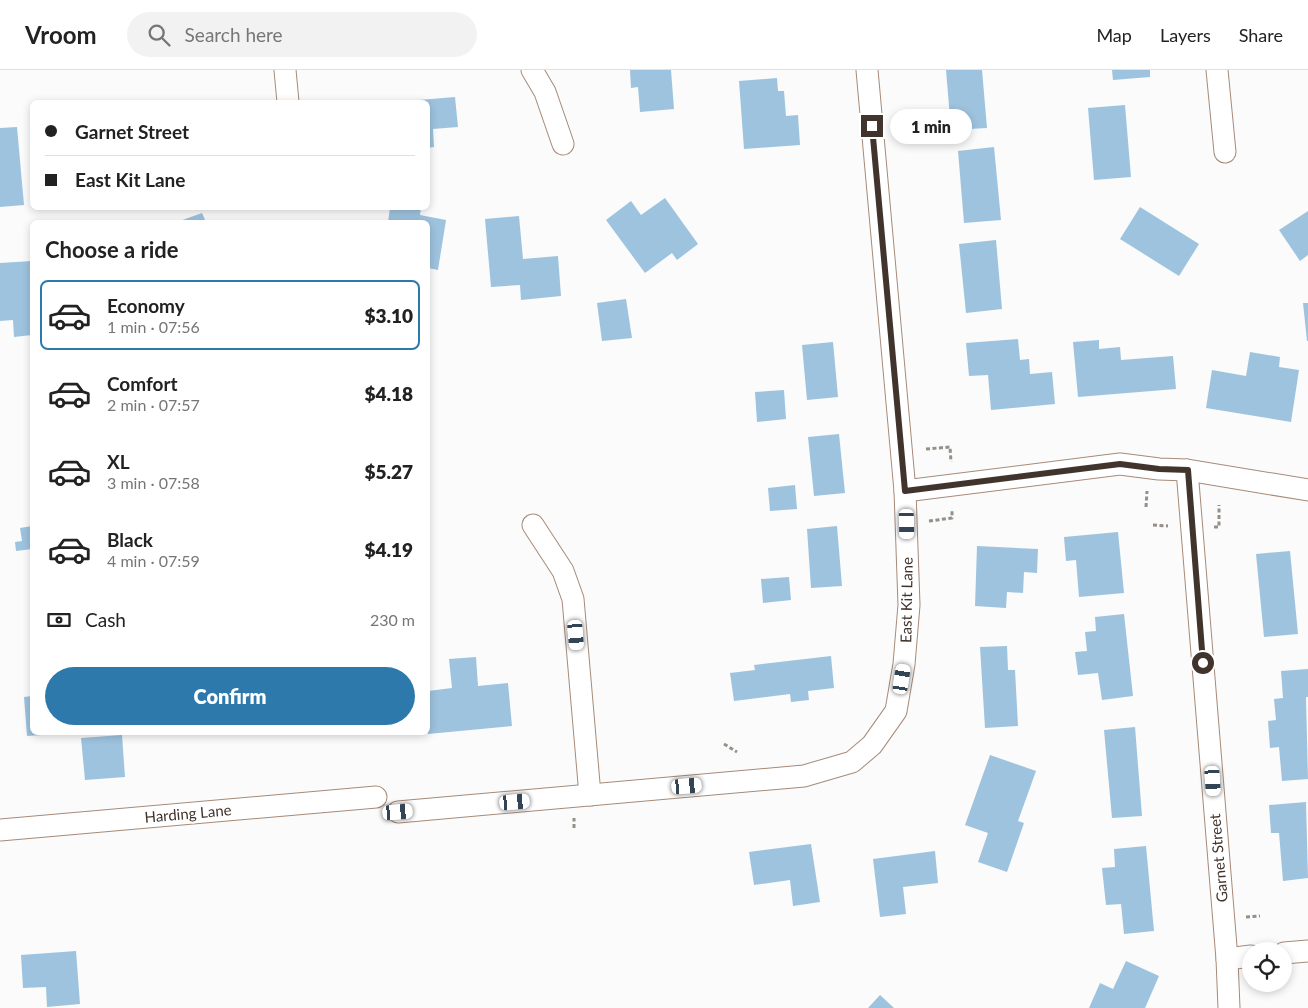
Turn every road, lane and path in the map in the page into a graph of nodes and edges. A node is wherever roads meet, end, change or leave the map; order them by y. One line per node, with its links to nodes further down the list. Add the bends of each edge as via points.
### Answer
1 (286, 70): 5 (street)
2 (532, 70): 6 (street, via 545,92)
3 (867, 70): 13 (street, East Kit Lane)
4 (1218, 70): 7 (street)
5 (288, 100)
6 (563, 144)
7 (1225, 152)
8 (926, 449): 9 (path, via 950,447)
9 (951, 467)
10 (1188, 470): 12 (street); 13 (street, via 1120,464); 31 (street, Garnet Street)
11 (1148, 490): 16 (path)
12 (1308, 490)
13 (905, 491): 24 (street, East Kit Lane, via 909,605 904,664 896,711 872,745 852,762 804,776)
14 (952, 500): 17 (path, via 952,518)
15 (1219, 505): 21 (path, via 1219,527)
16 (1146, 507)
17 (929, 521)
18 (533, 525): 24 (street, via 562,571 573,599)
19 (1153, 525): 20 (path)
20 (1168, 526)
21 (1205, 527)
22 (724, 744): 23 (path)
23 (737, 752)
24 (590, 795): 26 (street, East Kit Lane)
25 (376, 797): 27 (street, Harding Lane)
26 (398, 812)
27 (0, 830)
28 (1308, 951): 29 (street)
29 (1292, 952)
30 (1242, 957): 31 (street)
31 (1227, 959): 32 (street, Garnet Street)
32 (1229, 1008)

